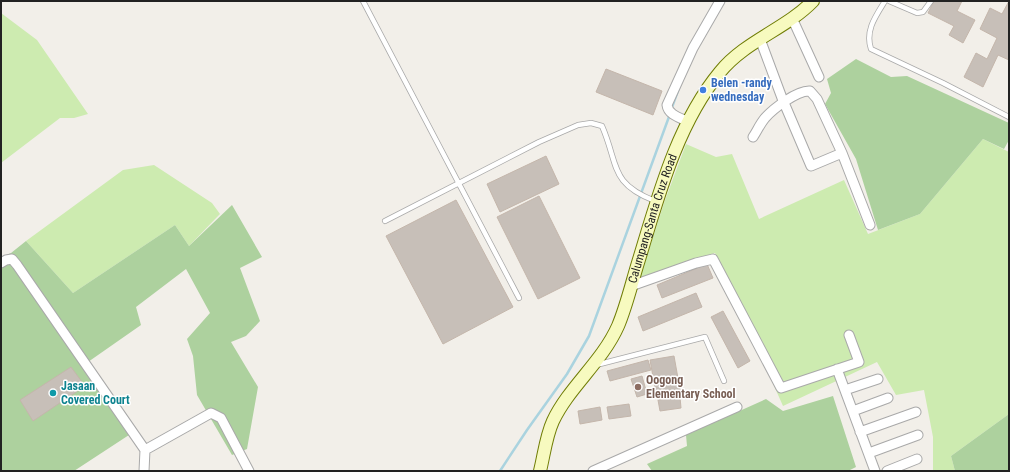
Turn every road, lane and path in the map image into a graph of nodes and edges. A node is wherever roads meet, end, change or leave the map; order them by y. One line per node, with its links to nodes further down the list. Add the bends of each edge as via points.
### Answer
1 (362, 1): 15 (lane)
2 (720, 1): 12 (street, via 693,48 667,105 669,112)
3 (813, 1): 7 (main road, Calumpang-Santa Cruz Road)
4 (885, 1): 11 (lane, via 870,26 868,39 871,49)
5 (890, 1): 6 (lane, via 917,13 923,12)
6 (931, 1)
7 (792, 18): 8 (main road, Calumpang-Santa Cruz Road); 9 (street)
8 (760, 39): 10 (street); 12 (main road, Calumpang-Santa Cruz Road, via 721,70 710,84)
9 (819, 77)
10 (784, 102): 13 (street, via 765,118); 14 (street, via 792,96 810,91 817,99); 14 (street, via 811,166)
11 (1009, 117)
12 (689, 122): 16 (main road, Calumpang-Santa Cruz Road)
13 (753, 138)
14 (842, 153): 18 (street)
15 (459, 183): 16 (lane, via 539,142 578,125 591,123 602,126 618,175 637,194); 17 (lane); 21 (lane)
16 (656, 202): 20 (main road, Calumpang-Santa Cruz Road)
17 (385, 221)
18 (870, 225)
19 (1, 264): 34 (street, via 12,259 17,265)
20 (631, 286): 23 (main road, Calumpang-Santa Cruz Road, via 618,327); 24 (street, via 713,259 781,388)
21 (519, 298)
22 (850, 335): 24 (street, via 858,362)
23 (593, 366): 26 (lane, via 705,337); 39 (main road, Calumpang-Santa Cruz Road, via 553,422)
24 (837, 369): 27 (street)
25 (878, 379): 27 (street)
26 (724, 381)
27 (845, 390): 30 (street)
28 (888, 398): 30 (street)
29 (737, 407): 40 (street)
30 (853, 411): 32 (street)
31 (916, 412): 32 (street)
32 (860, 432): 35 (street)
33 (918, 435): 35 (street)
34 (145, 450): 37 (street); 38 (street, via 211,413 221,418)
35 (869, 453): 41 (street)
36 (916, 458): 42 (street)
37 (144, 471)
38 (249, 471)
39 (540, 471)
40 (594, 471)
41 (875, 471)
42 (886, 471)

